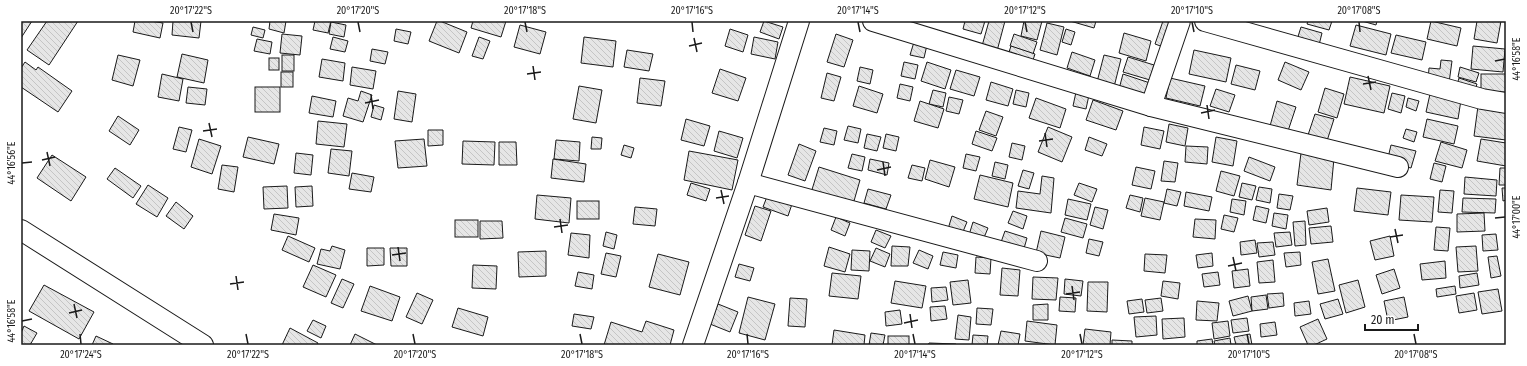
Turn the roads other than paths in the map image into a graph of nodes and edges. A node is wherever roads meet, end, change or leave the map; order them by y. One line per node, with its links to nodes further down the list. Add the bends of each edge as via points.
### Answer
1 (799, 21): 8 (street)
2 (873, 21): 6 (street)
3 (1180, 21): 6 (street)
4 (1205, 21): 5 (street, via 1482,99)
5 (1506, 103)
6 (1151, 106): 7 (street)
7 (1398, 167)
8 (748, 183): 10 (street); 12 (street)
9 (21, 230): 11 (street)
10 (1037, 261)
11 (203, 345)
12 (693, 345)

